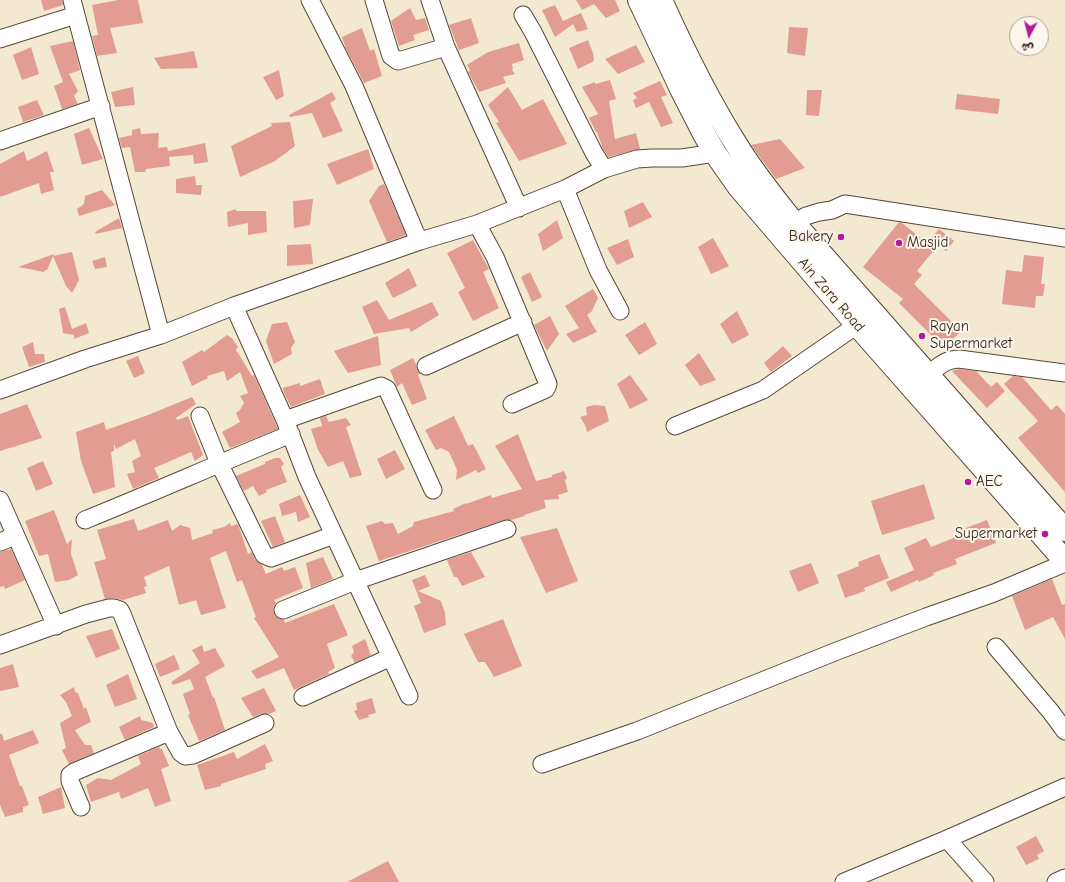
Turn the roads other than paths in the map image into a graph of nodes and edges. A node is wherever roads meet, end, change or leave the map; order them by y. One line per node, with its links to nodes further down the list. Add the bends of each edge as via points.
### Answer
1 (310, 0): 19 (street, via 354,86)
2 (374, 0): 9 (street, via 391,56 398,61)
3 (430, 0): 9 (street)
4 (638, 0): 12 (main road, Ain Zara Road)
5 (661, 0): 16 (main road, Ain Zara Road, via 690,62 720,117 754,171)
6 (74, 8): 8 (street); 10 (street)
7 (523, 15): 13 (street)
8 (0, 39)
9 (446, 47): 15 (street)
10 (101, 106): 11 (street); 24 (street)
11 (0, 141)
12 (715, 153): 13 (street, via 682,158 637,160); 23 (main road, Ain Zara Road, via 752,204)
13 (604, 169): 14 (street)
14 (565, 189): 15 (street); 21 (street, via 598,270)
15 (519, 208): 17 (street)
16 (794, 223): 18 (street, via 806,216 845,204); 27 (main road, Ain Zara Road)
17 (477, 224): 19 (street); 22 (street, via 495,257)
18 (1065, 238)
19 (420, 241): 20 (street)
20 (234, 306): 24 (street); 32 (street)
21 (620, 311)
22 (523, 322): 25 (street); 29 (street, via 548,387)
23 (857, 326): 31 (street, via 763,390); 41 (main road, Ain Zara Road)
24 (161, 335): 28 (street, via 85,358)
25 (426, 366)
26 (1065, 373): 27 (street, via 951,359 937,365)
27 (928, 374): 38 (main road, Ain Zara Road)
28 (0, 390)
29 (512, 404)
30 (200, 416): 33 (street)
31 (675, 426)
32 (288, 427): 33 (street); 34 (street, via 344,398 384,387); 39 (street, via 307,477)
33 (219, 463): 36 (street); 39 (street, via 266,557 271,558)
34 (433, 490)
35 (0, 500): 40 (street)
36 (85, 520)
37 (507, 529): 42 (street)
38 (1065, 530)
39 (334, 535): 42 (street)
40 (7, 539): 44 (street)
41 (1065, 562): 53 (street, via 994,593 837,650 637,731)
42 (355, 581): 43 (street); 47 (street)
43 (283, 610)
44 (56, 626): 45 (street); 52 (street, via 109,608 120,610)
45 (0, 645)
46 (996, 647): 51 (street)
47 (391, 657): 48 (street); 49 (street)
48 (409, 696)
49 (303, 697)
50 (265, 723): 52 (street, via 193,755 185,756)
51 (1065, 731)
52 (169, 732): 55 (street, via 70,775 70,781)
53 (542, 764)
54 (1065, 786): 56 (street)
55 (81, 806)
56 (947, 839): 58 (street); 59 (street)
57 (1065, 878): 60 (street)
58 (844, 882)
59 (985, 882)
60 (1056, 882)

